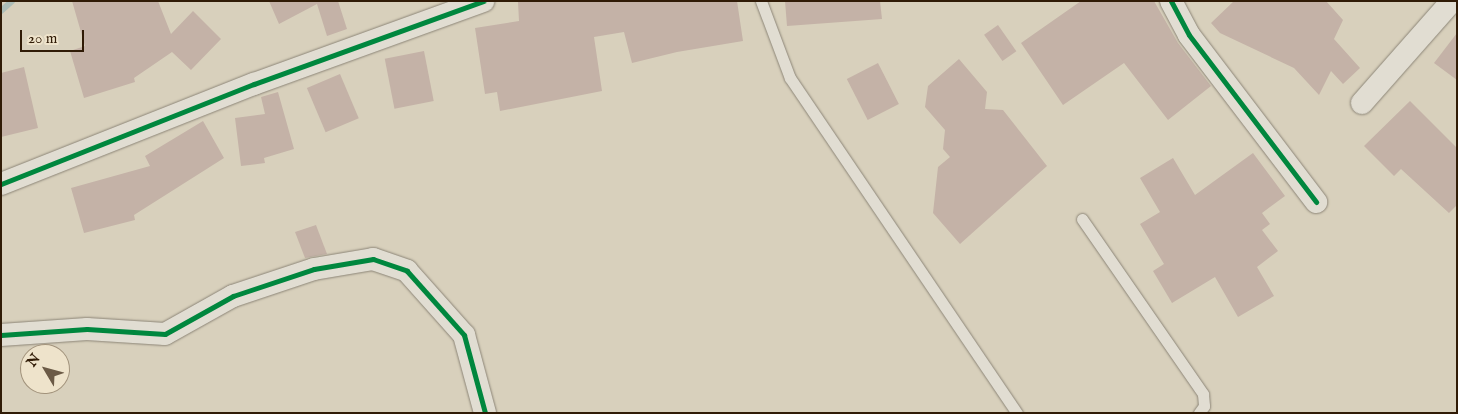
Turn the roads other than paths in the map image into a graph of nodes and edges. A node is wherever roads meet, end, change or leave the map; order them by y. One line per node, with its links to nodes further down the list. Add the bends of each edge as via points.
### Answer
1 (483, 1): 6 (street, via 254,84)
2 (761, 1): 11 (lane, via 790,78)
3 (1171, 1): 7 (street, via 1189,35)
4 (1452, 1): 5 (street)
5 (1362, 103)
6 (1, 184)
7 (1316, 202)
8 (1082, 219): 12 (lane, via 1203,394 1204,406)
9 (1, 335): 10 (street, via 87,329 165,334 233,296 314,269 373,259 407,271 464,336)
10 (485, 413)
11 (1017, 413)
12 (1199, 413)

